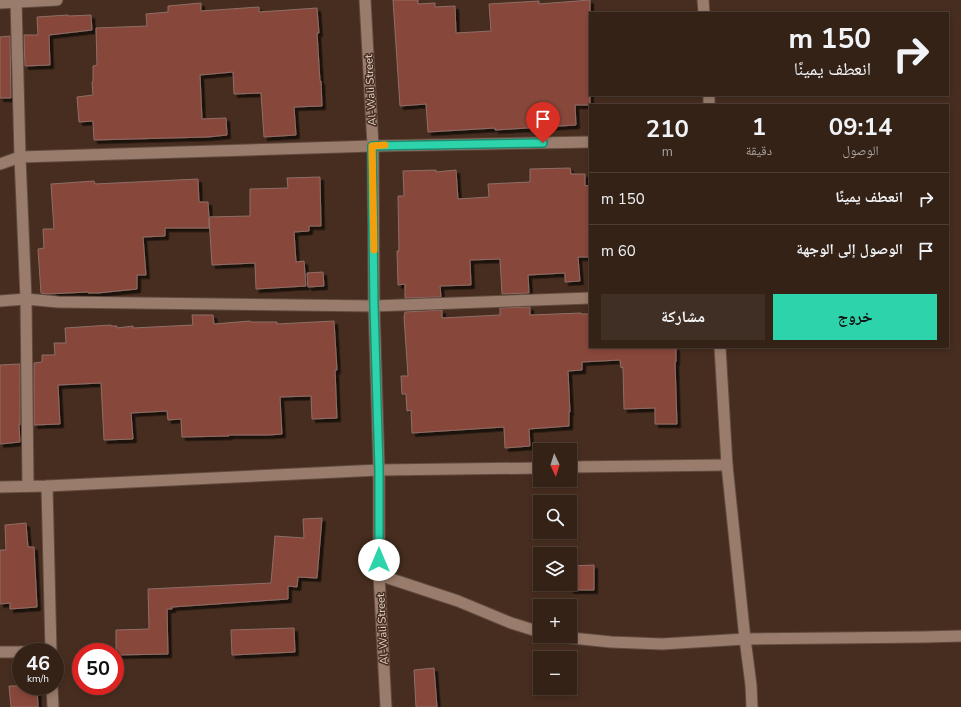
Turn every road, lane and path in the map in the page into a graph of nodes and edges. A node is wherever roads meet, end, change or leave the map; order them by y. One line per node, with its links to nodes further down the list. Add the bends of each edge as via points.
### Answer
1 (57, 0): 4 (street)
2 (365, 0): 8 (street, Al-Wali Street)
3 (703, 0): 6 (street)
4 (16, 1): 5 (street); 9 (street)
5 (0, 3)
6 (704, 12)
7 (589, 142): 8 (street)
8 (372, 146): 9 (street); 14 (street, Al-Wali Street)
9 (20, 157): 10 (street); 12 (street)
10 (0, 164)
11 (589, 298): 14 (street)
12 (26, 299): 13 (street); 14 (street, via 58,302); 20 (street)
13 (0, 300)
14 (374, 306): 19 (street, Al-Wali Street)
15 (720, 348): 16 (street)
16 (727, 465): 17 (street); 27 (street)
17 (577, 467)
18 (533, 468): 19 (street)
19 (379, 470): 21 (street); 23 (street, Al-Wali Street)
20 (28, 486): 21 (street); 22 (street)
21 (47, 486): 28 (street)
22 (0, 487)
23 (379, 575): 24 (street, via 458,601); 33 (street, Al-Wali Street)
24 (533, 630)
25 (961, 636): 27 (street)
26 (577, 639): 27 (street, via 662,644)
27 (745, 639): 34 (street, via 752,685)
28 (51, 643)
29 (0, 652): 30 (street)
30 (12, 652)
31 (52, 695): 32 (street)
32 (53, 707)
33 (386, 707)
34 (752, 707)

